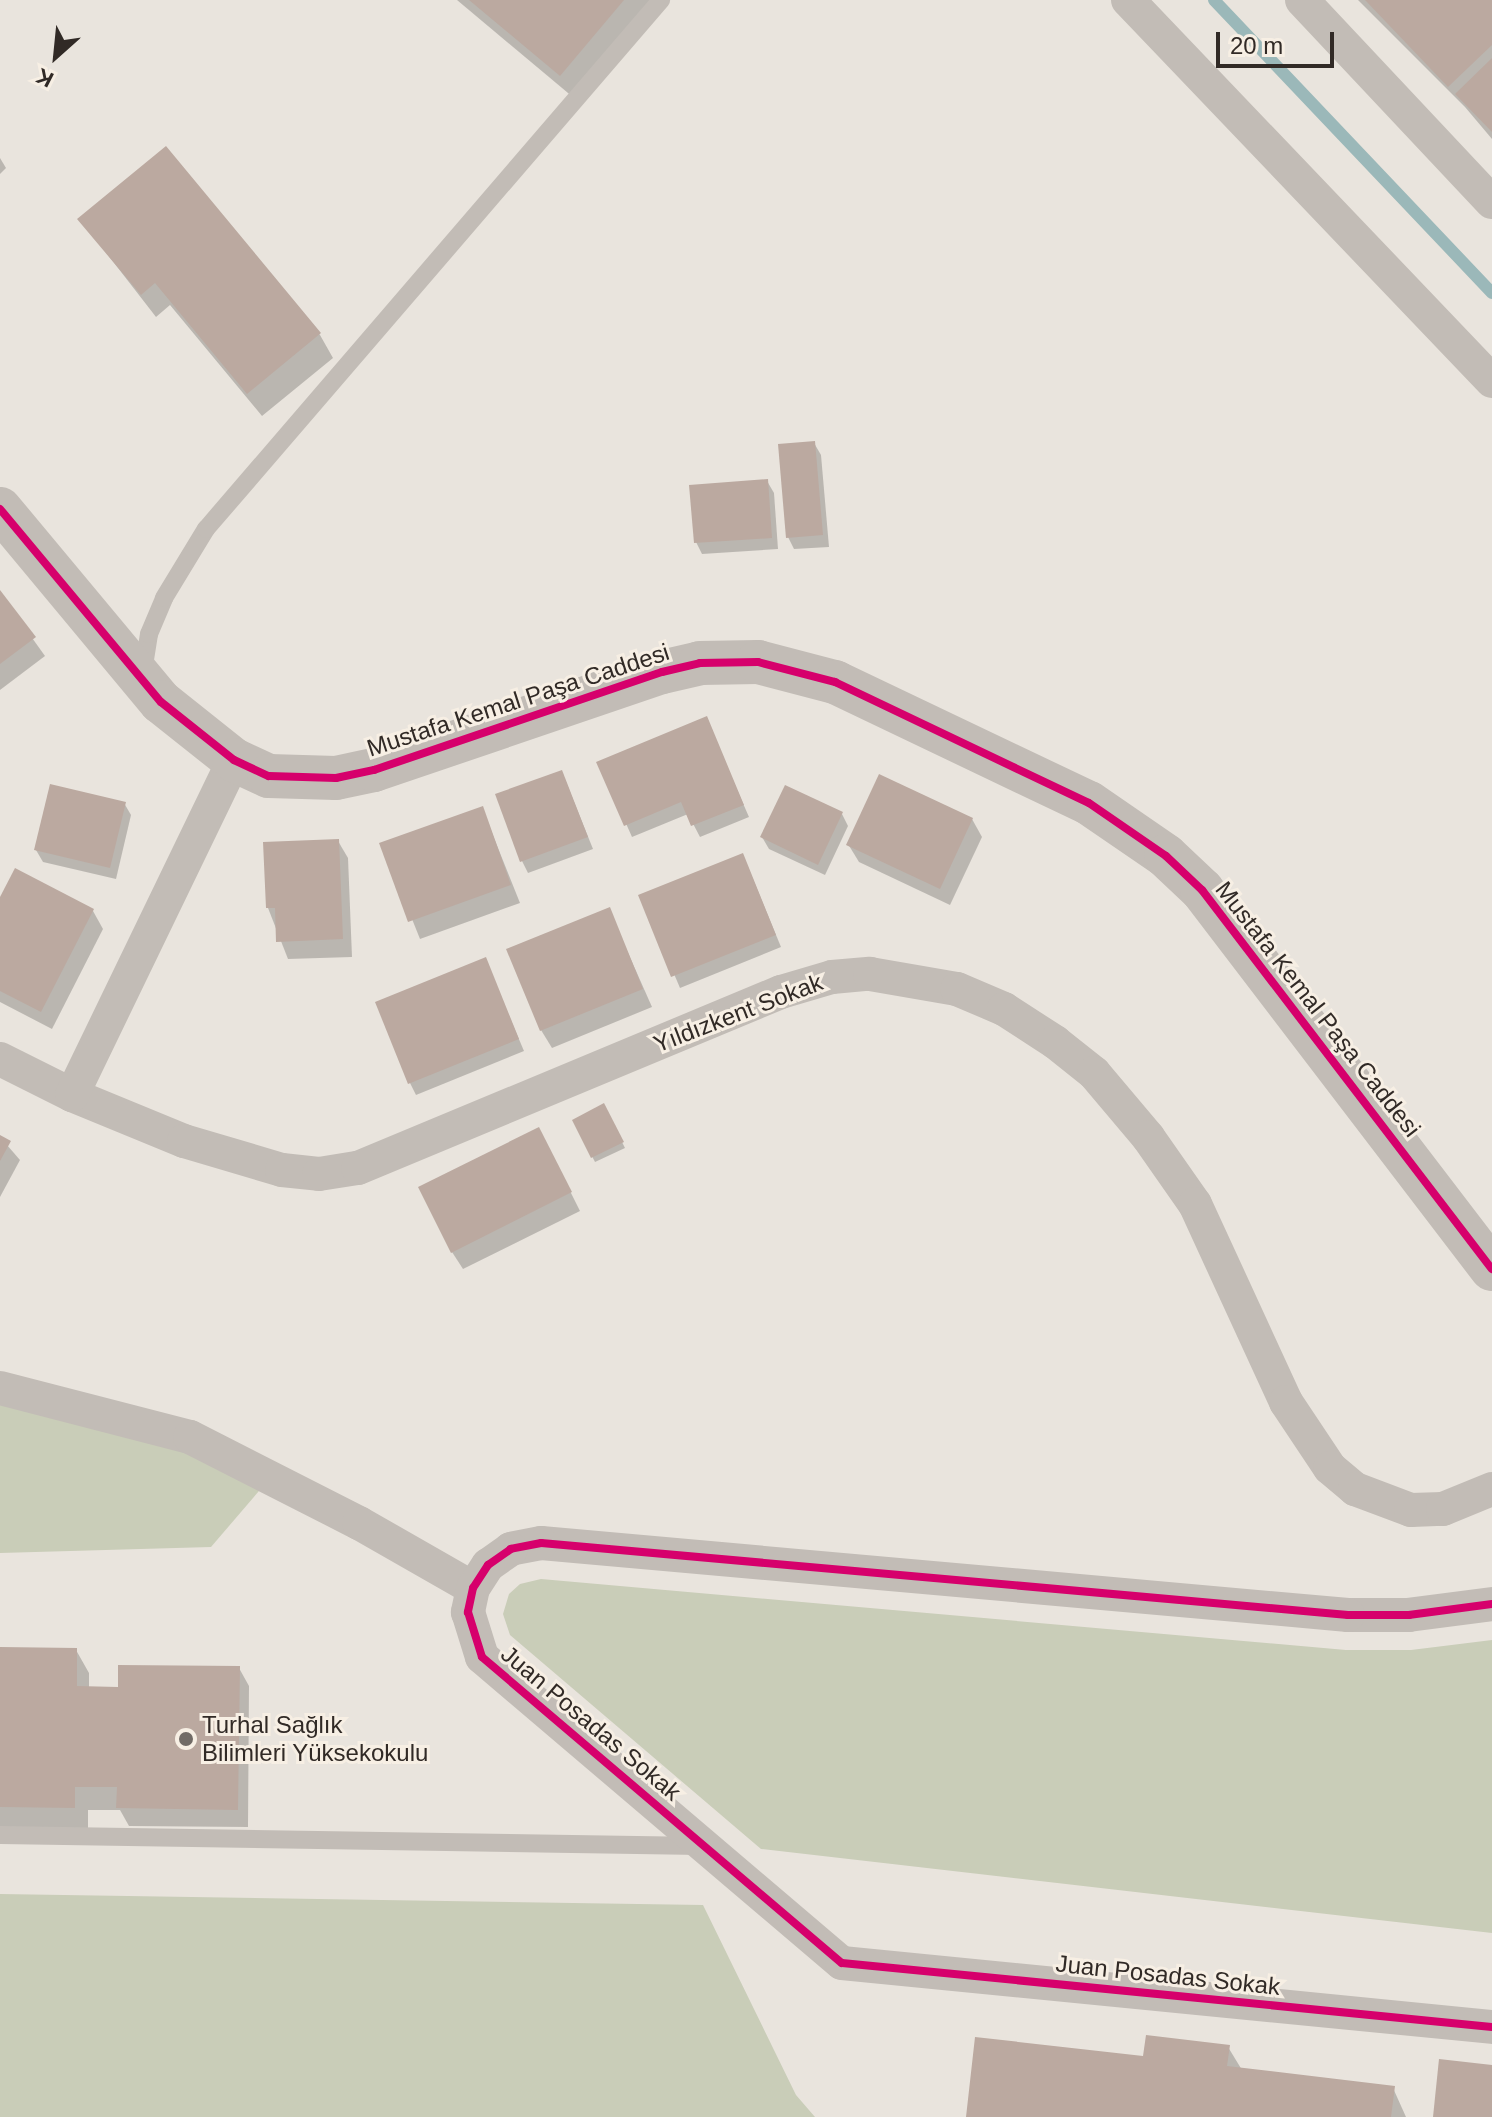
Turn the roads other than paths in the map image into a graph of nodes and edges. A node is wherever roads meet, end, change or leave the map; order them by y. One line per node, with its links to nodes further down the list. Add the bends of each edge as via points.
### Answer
1 (661, 0): 7 (lane, via 206,529 149,634)
2 (1128, 0): 5 (street)
3 (1302, 0): 4 (street)
4 (1492, 202)
5 (1492, 381)
6 (0, 509): 7 (street, Mustafa Kemal Paşa Caddesi)
7 (142, 683): 8 (street, Mustafa Kemal Paşa Caddesi)
8 (234, 760): 10 (street); 11 (street, Mustafa Kemal Paşa Caddesi, via 269,776 336,778 700,663 758,662 835,682 1089,803 1166,856 1248,946)
9 (0, 1059): 10 (street, Yıldızkent Sokak)
10 (72, 1095): 13 (street, Yıldızkent Sokak, via 230,1156 319,1174 358,1168 781,992 832,977 870,974 957,989 1004,1009 1055,1042 1094,1073 1148,1137 1195,1204 1286,1402 1330,1468 1355,1489 1411,1510 1443,1509)
11 (1492, 1269)
12 (0, 1388): 14 (street, via 190,1437)
13 (1492, 1489)
14 (473, 1588): 15 (street, via 500,1555 541,1543 1348,1615 1423,1614); 17 (street, Juan Posadas Sokak, via 468,1622 482,1657)
15 (1492, 1604)
16 (0, 1835): 17 (lane)
17 (704, 1846): 18 (street, Juan Posadas Sokak, via 842,1963)
18 (1492, 2027)

